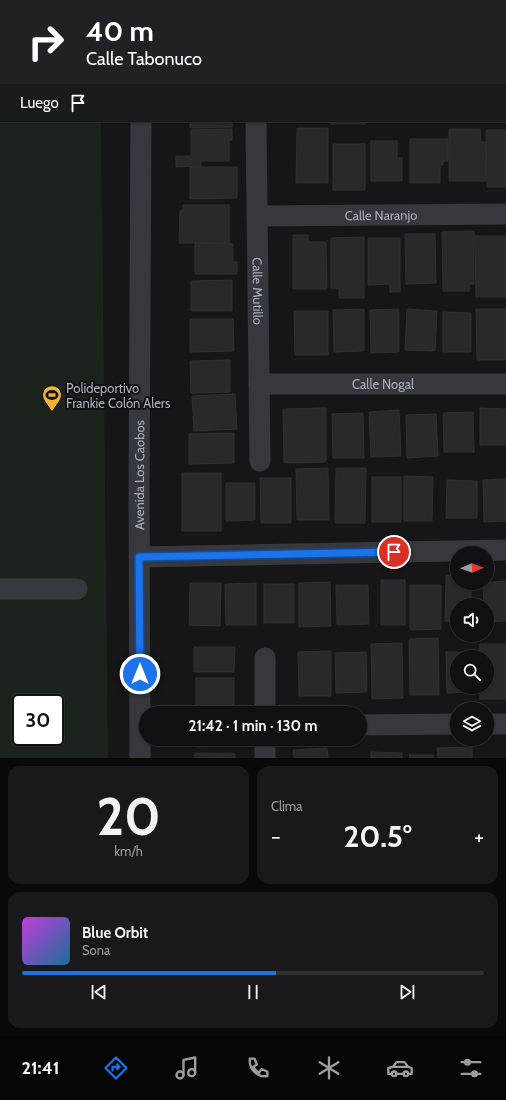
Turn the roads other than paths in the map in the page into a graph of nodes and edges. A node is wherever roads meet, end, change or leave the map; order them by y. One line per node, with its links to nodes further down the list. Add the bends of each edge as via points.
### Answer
1 (141, 122): 9 (street, Avenida Los Caobos)
2 (256, 122): 4 (street, Calle Mutillo)
3 (506, 214): 4 (street, Calle Naranjo)
4 (257, 216): 5 (street, Calle Mutillo)
5 (259, 384): 6 (street, Calle Nogal); 7 (street, Calle Mutillo)
6 (506, 384)
7 (260, 461)
8 (506, 550): 9 (street)
9 (139, 557): 19 (street, Avenida Los Caobos)
10 (0, 589): 11 (street)
11 (76, 589)
12 (265, 658): 13 (street)
13 (265, 706)
14 (450, 724): 17 (street)
15 (494, 724): 16 (street)
16 (506, 724)
17 (367, 725)
18 (265, 746): 20 (street)
19 (140, 758)
20 (265, 758)

